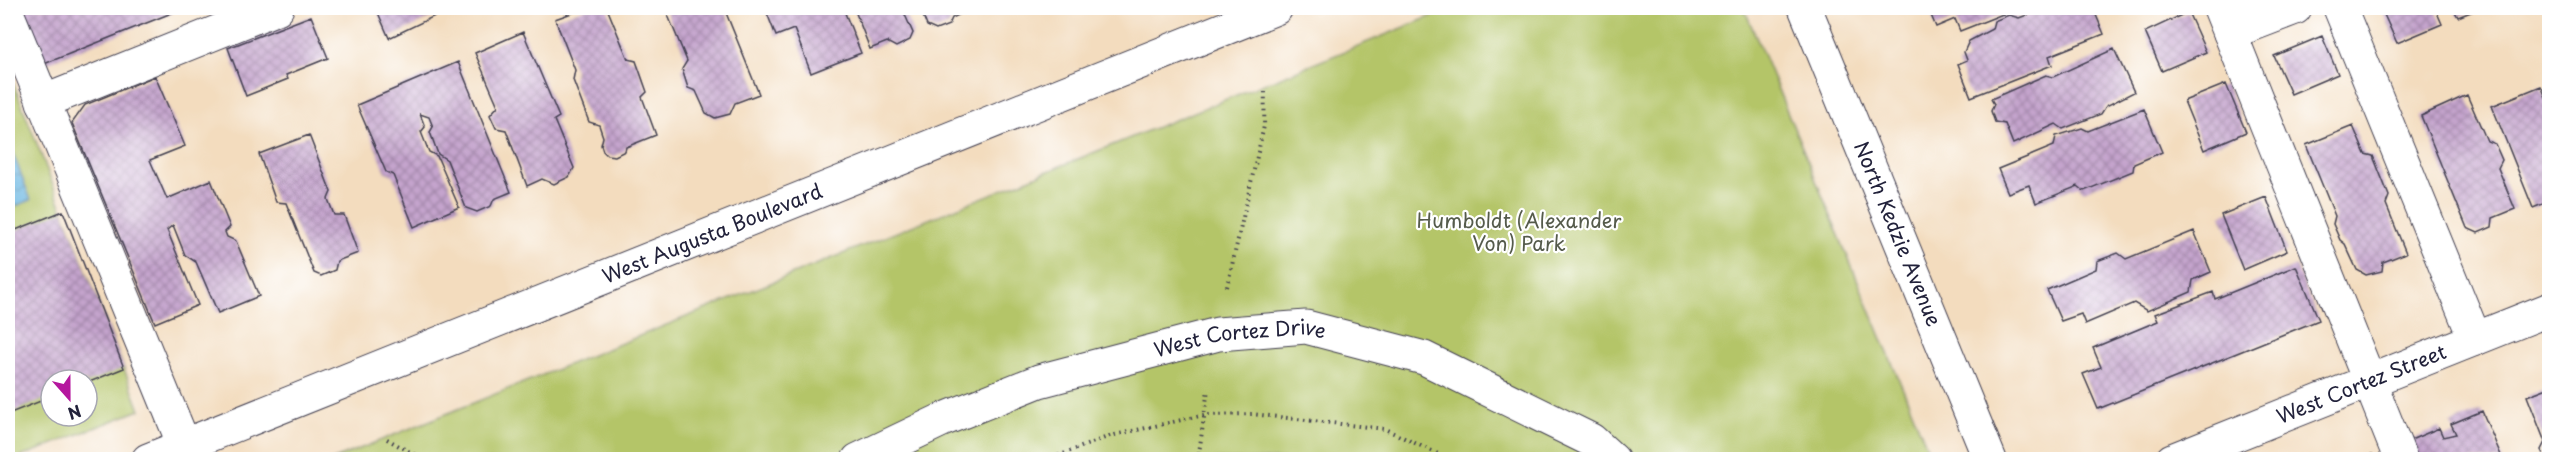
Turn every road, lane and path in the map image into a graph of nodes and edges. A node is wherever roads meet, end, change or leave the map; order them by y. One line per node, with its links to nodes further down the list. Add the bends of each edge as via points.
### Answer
1 (277, 8): 9 (street)
2 (1276, 8): 17 (street, West Augusta Boulevard)
3 (1805, 8): 25 (street, North Kedzie Avenue)
4 (2295, 8): 7 (street)
5 (2340, 8): 12 (street)
6 (8, 15): 9 (street)
7 (2225, 20): 13 (street)
8 (1265, 92): 10 (path, via 1264,126)
9 (43, 102): 17 (street)
10 (1227, 287)
11 (2550, 309): 12 (street, West Cortez Street)
12 (2475, 339): 13 (street, West Cortez Street)
13 (2370, 381): 26 (street, West Cortez Street); 27 (street)
14 (1208, 389): 15 (path)
15 (1204, 415): 21 (path, via 1110,436); 22 (path); 23 (path, via 1252,414 1385,429)
16 (387, 440): 19 (path)
17 (184, 445): 18 (street, West Augusta Boulevard)
18 (148, 459)
19 (424, 459)
20 (858, 459): 24 (street, West Cortez Drive, via 1039,381 1218,334 1306,327 1424,358 1591,440)
21 (1047, 459)
22 (1198, 459)
23 (1451, 459)
24 (1612, 459)
25 (1990, 459)
26 (2172, 459)
27 (2401, 459)

